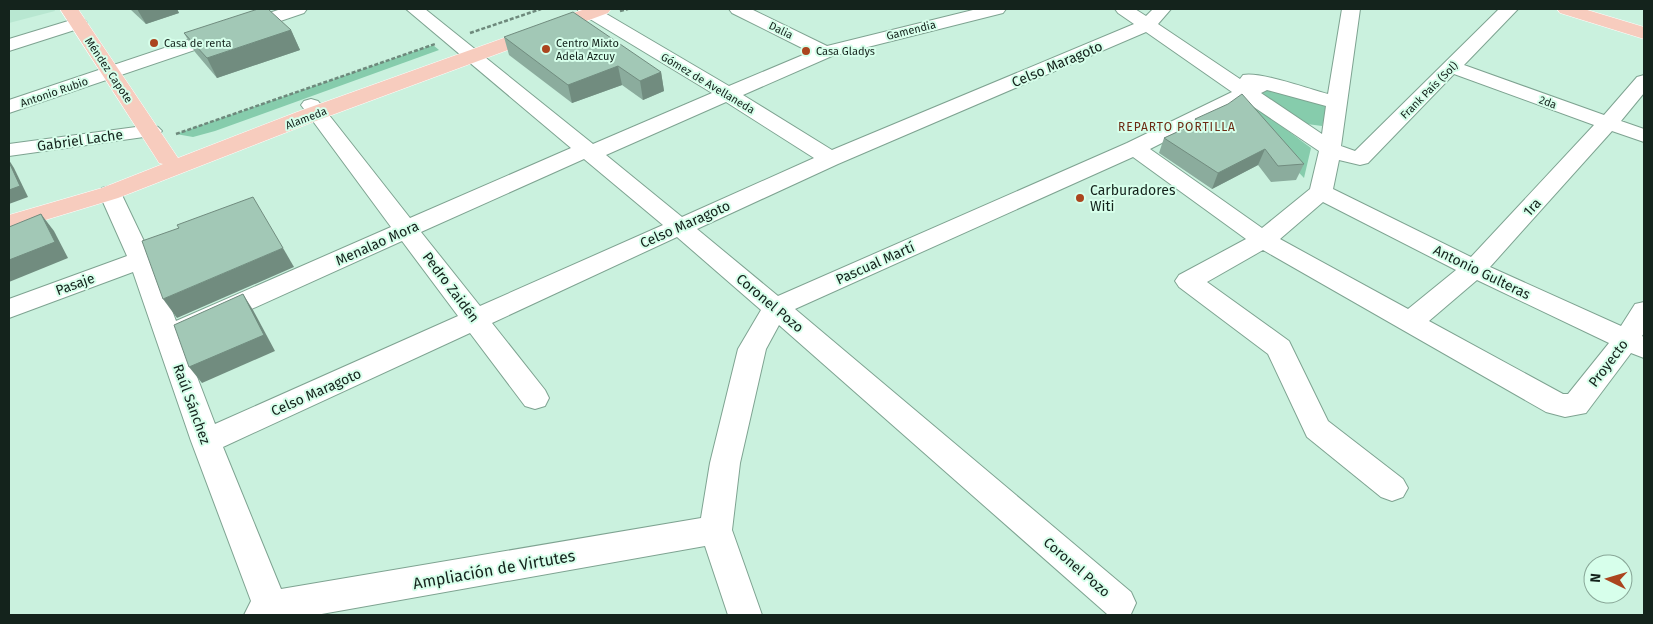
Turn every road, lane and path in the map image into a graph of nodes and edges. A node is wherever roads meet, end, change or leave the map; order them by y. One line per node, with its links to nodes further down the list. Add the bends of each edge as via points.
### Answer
1 (298, 9): 18 (street, Antonio Rubio)
2 (415, 9): 15 (street, Coronel Pozo)
3 (541, 9): 15 (path)
4 (738, 9): 16 (street, Dalia)
5 (997, 9): 16 (street, Gamendia)
6 (1124, 9): 12 (street)
7 (1351, 9): 22 (street)
8 (1509, 9): 17 (street, Frank País (Sol))
9 (1566, 9): 13 (main road)
10 (589, 10): 15 (main road, Alameda); 21 (street, Gómez de Avellaneda)
11 (73, 13): 14 (street); 18 (main road, Méndez Capote)
12 (1155, 17): 20 (street, via 1222,75); 32 (street, Celso Maragoto)
13 (1644, 34)
14 (9, 45)
15 (463, 48): 24 (main road, Alameda); 27 (path); 30 (street, Coronel Pozo)
16 (824, 52): 21 (street, Menalao Mora)
17 (1452, 67): 25 (street, 2da); 31 (street, Frank País (Sol), via 1360,158)
18 (110, 72): 23 (street, Antonio Rubio); 27 (main road, Méndez Capote)
19 (1644, 81): 25 (street, 1ra)
20 (1257, 88): 22 (street); 28 (street, Pascual Martí); 31 (street)
21 (726, 93): 30 (street, Menalao Mora); 32 (street, Gómez de Avellaneda)
22 (1336, 102): 31 (street)
23 (9, 107)
24 (311, 112): 27 (main road, Alameda, via 210,142 182,144); 27 (main road, via 186,158); 33 (main road, Alameda); 38 (street, Pedro Zaidén)
25 (1608, 123): 26 (street, 2da); 41 (street, 1ra)
26 (1644, 136)
27 (163, 141): 29 (street, Gabriel Lache); 33 (main road, Alameda); 35 (main road, via 164,164)
28 (1135, 148): 39 (street); 42 (street, Pascual Martí)
29 (9, 150)
30 (589, 151): 37 (street, Coronel Pozo); 38 (street, Menalao Mora)
31 (1336, 152): 34 (street)
32 (830, 159): 37 (street, Celso Maragoto)
33 (118, 183): 35 (main road, Alameda); 36 (main road, Alameda); 40 (street, Raúl Sánchez)
34 (1321, 192): 39 (street); 41 (street, Antonio Gulteras)
35 (60, 208): 36 (main road, Alameda)
36 (9, 222)
37 (679, 226): 42 (street, Coronel Pozo); 45 (street, Celso Maragoto)
38 (408, 229): 45 (street, Pedro Zaidén); 47 (street, Menalao Mora)
39 (1262, 240): 46 (street); 51 (street, via 1188,281 1279,348 1317,428)
40 (142, 260): 43 (street, Pasaje); 47 (street, Raúl Sánchez)
41 (1474, 269): 46 (street, 1ra); 48 (street, Antonio Gulteras)
42 (776, 307): 52 (street, via 752,349 725,463); 53 (street, Coronel Pozo)
43 (9, 308)
44 (1644, 311): 48 (street, Proyecto)
45 (475, 320): 49 (street, Pedro Zaidén); 50 (street, Celso Maragoto)
46 (1409, 323): 48 (street, Proyecto, via 1565,406 1576,405)
47 (167, 336): 50 (street, Raúl Sánchez)
48 (1635, 344)
49 (535, 398)
50 (206, 441): 54 (street, Raúl Sánchez)
51 (1392, 488)
52 (716, 530): 54 (street, Ampliación de Virtutes); 55 (street)
53 (1119, 603)
54 (269, 613)
55 (745, 615)

